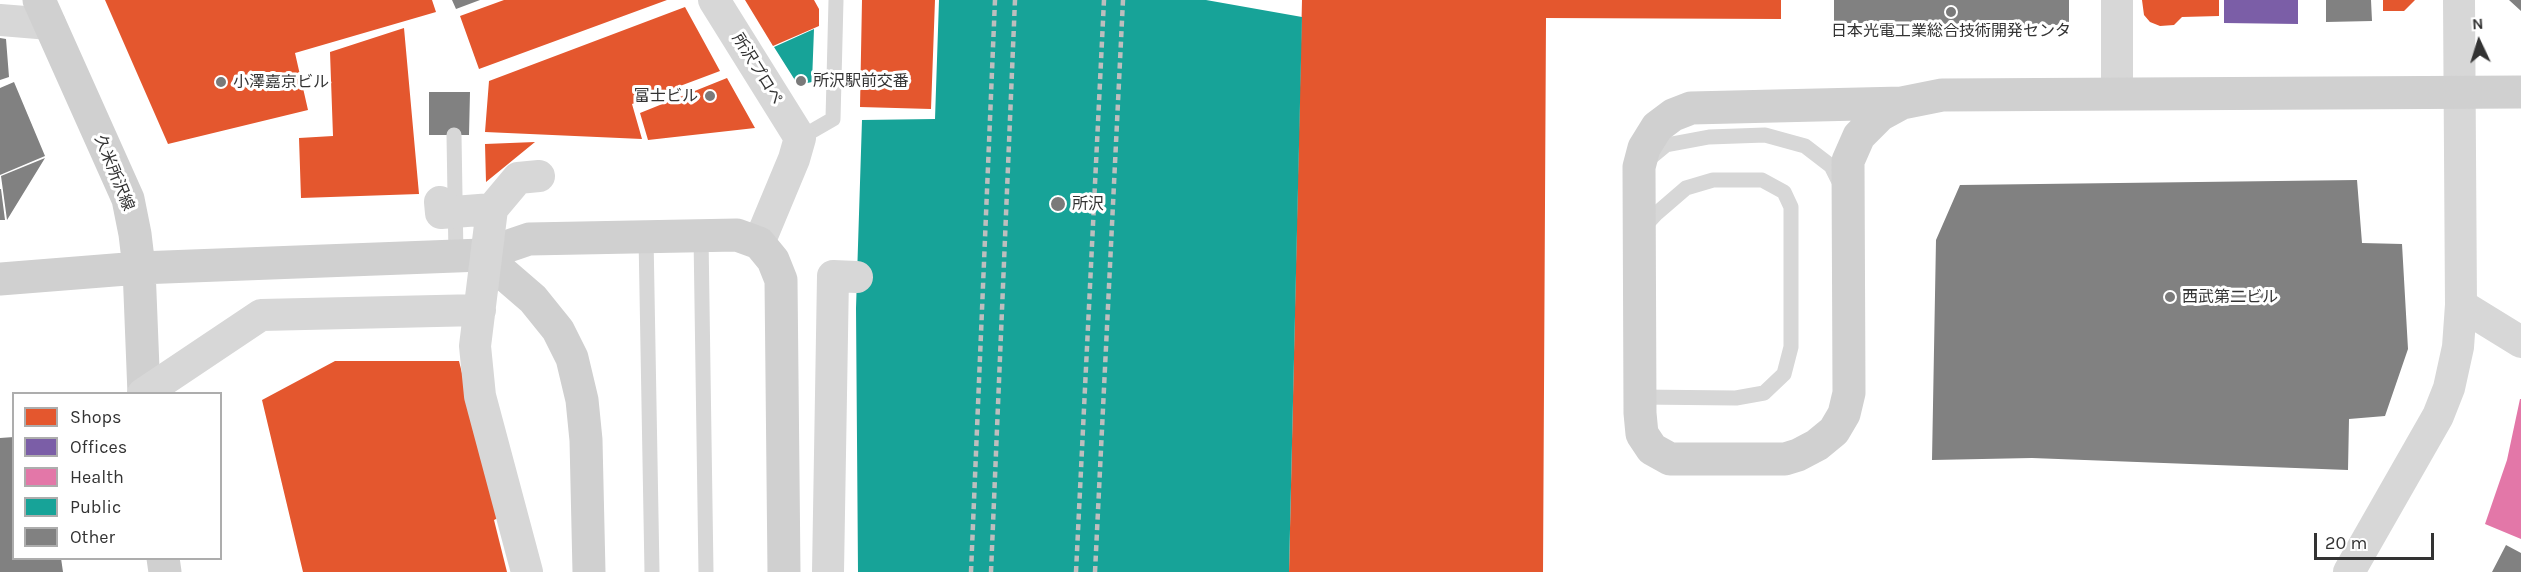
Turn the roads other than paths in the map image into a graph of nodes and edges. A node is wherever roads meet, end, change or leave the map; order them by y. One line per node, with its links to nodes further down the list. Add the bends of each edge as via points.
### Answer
1 (714, 0): 12 (street, 所沢プロペ)
2 (836, 0): 12 (lane, via 833,118)
3 (2116, 0): 9 (street)
4 (2459, 0): 7 (street)
5 (44, 12): 6 (street); 23 (street, 久米所沢線, via 128,199)
6 (0, 20)
7 (2459, 92): 8 (street); 9 (street); 26 (street)
8 (2521, 92)
9 (2117, 93): 10 (street, via 1942,95)
10 (1902, 103): 13 (street, via 1691,108 1657,127 1644,148); 16 (street, via 1880,115 1859,136 1848,161)
11 (454, 135): 22 (lane)
12 (800, 138): 21 (street)
13 (1639, 167): 16 (lane, via 1666,146 1709,137 1765,135 1805,146 1831,166); 18 (street)
14 (539, 176): 17 (street, bridge, via 518,178)
15 (440, 202): 17 (street, bridge, via 441,213)
16 (1848, 202): 31 (street, via 1849,393 1844,414 1834,431 1817,445 1785,459 1670,459 1652,449 1641,434)
17 (492, 209): 27 (street, bridge)
18 (1640, 233): 31 (street); 31 (lane, via 1686,188 1713,180 1762,180 1784,192 1791,207 1791,347 1784,374 1764,393 1755,395)
19 (646, 236): 20 (street); 22 (street, via 529,239); 34 (lane)
20 (701, 236): 21 (street, via 737,235); 35 (lane)
21 (759, 243): 36 (street, via 773,260 781,280)
22 (469, 256): 23 (street); 33 (street, via 533,299 558,330 572,358 586,440)
23 (139, 268): 25 (street); 29 (street, 久米所沢線)
24 (857, 277): 37 (street, via 833,276)
25 (0, 279)
26 (2461, 305): 28 (street); 38 (street, via 2452,378 2438,416)
27 (480, 310): 30 (street, bridge, via 261,315); 32 (street, bridge, via 475,346 480,396)
28 (2521, 342)
29 (144, 392)
30 (146, 392)
31 (1640, 397)
32 (527, 572)
33 (589, 572)
34 (652, 572)
35 (706, 572)
36 (784, 572)
37 (828, 572)
38 (2349, 572)

